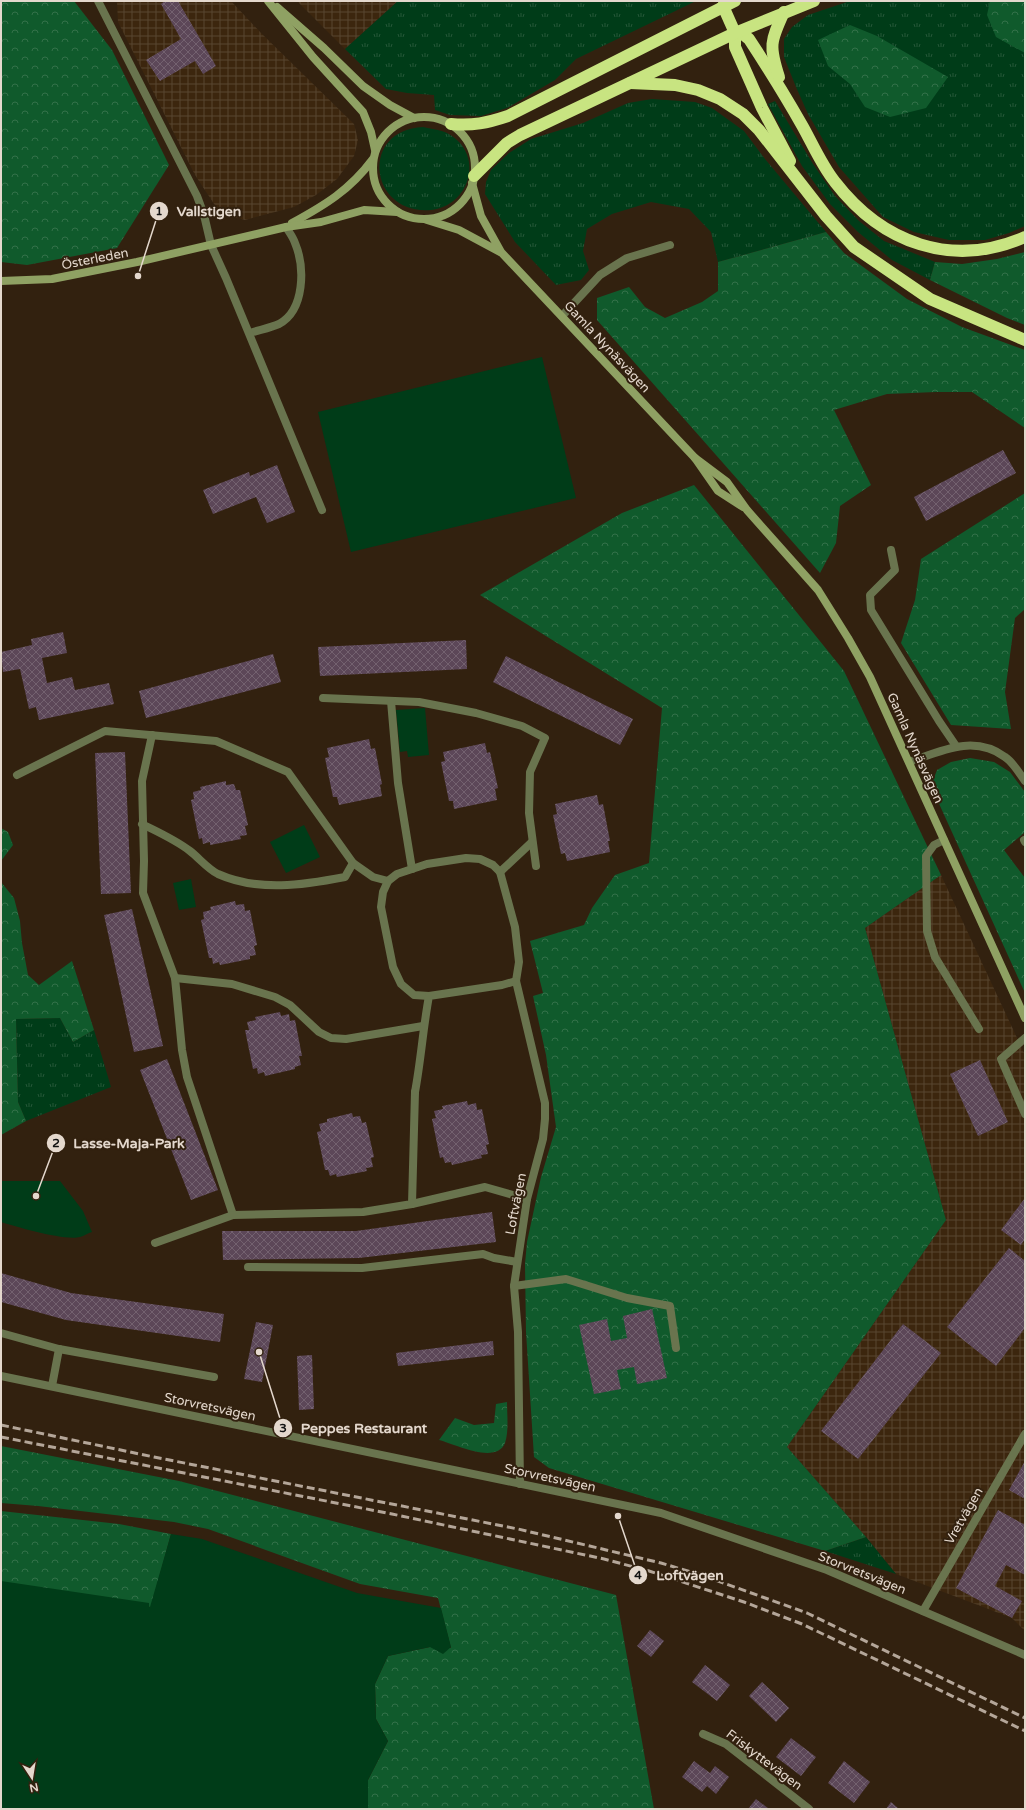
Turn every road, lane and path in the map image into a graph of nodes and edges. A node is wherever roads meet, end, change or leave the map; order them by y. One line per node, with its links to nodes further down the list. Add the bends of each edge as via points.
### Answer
1 (98, 1): 20 (street, via 197,196)
2 (269, 1): 10 (street, via 324,48 363,86); 12 (street, via 313,57 363,112 372,132)
3 (735, 1): 5 (highway)
4 (814, 1): 6 (highway)
5 (723, 6): 7 (highway); 11 (highway, via 508,116 470,126)
6 (784, 12): 7 (highway); 9 (highway, via 771,47)
7 (735, 33): 8 (highway); 9 (highway, via 749,39); 15 (highway, via 735,47 762,108)
8 (630, 82): 14 (highway, via 507,143); 15 (highway, via 675,85 698,90 720,99 743,114 759,130)
9 (784, 94): 19 (highway, via 834,181 861,212 892,234 942,250 966,252 1010,244)
10 (414, 118): 11 (street, via 431,117); 12 (street, via 391,128 384,134)
11 (451, 124): 14 (street, via 471,147 474,157)
12 (375, 150): 13 (street)
13 (373, 158): 16 (street, via 375,185 384,200); 18 (street, Österleden, via 362,173 334,199)
14 (473, 180): 17 (street, via 466,197 455,208 440,217); 22 (street, Gamla Nynäsvägen, via 481,216)
15 (807, 192): 26 (highway, via 854,247 930,298)
16 (397, 212): 17 (street); 18 (street, Österleden, via 364,210 320,222)
17 (422, 219): 22 (street, Gamla Nynäsvägen, via 459,230)
18 (286, 227): 20 (street, Österleden); 25 (street, via 296,243 300,265 301,291 295,309 280,324)
19 (1025, 237)
20 (211, 245): 23 (street, Österleden, via 52,279); 25 (street)
21 (670, 245): 24 (street, via 627,258 600,275)
22 (501, 252): 24 (street, Gamla Nynäsvägen)
23 (1, 281)
24 (562, 316): 27 (street, Gamla Nynäsvägen)
25 (250, 333): 28 (street)
26 (1025, 340)
27 (695, 458): 29 (street, Gamla Nynäsvägen, via 727,482); 29 (street, Gamla Nynäsvägen, via 718,491)
28 (322, 510)
29 (747, 510): 35 (street, Gamla Nynäsvägen, via 818,590 870,677)
30 (891, 550): 34 (street, via 895,570 870,595 871,610)
31 (323, 698): 32 (street)
32 (391, 701): 40 (street, via 419,702 476,712 522,726 545,738 530,772 528,813); 43 (street, via 398,783)
33 (152, 735): 36 (street, via 105,731); 38 (street, via 142,781); 41 (street, via 216,741 288,772)
34 (956, 746): 35 (street); 37 (street, via 989,747 1007,758)
35 (909, 762): 39 (street, Gamla Nynäsvägen)
36 (17, 775)
37 (1025, 781)
38 (142, 824): 41 (street, via 189,850 217,873 239,881 305,885 345,877); 46 (street, via 143,893)
39 (944, 840): 49 (street, Gamla Nynäsvägen); 51 (street, via 934,845 926,856 927,931 935,957)
40 (532, 842): 42 (street); 44 (street)
41 (353, 863): 45 (street, via 373,877)
42 (536, 866)
43 (412, 869): 44 (street, via 466,858 480,859 493,865); 45 (street, via 397,874)
44 (500, 872): 47 (street, Loftvägen, via 515,927 519,962)
45 (388, 881): 48 (street, via 380,907 393,967 401,984 409,992)
46 (175, 978): 50 (street, via 232,984 275,997 290,1005 319,1032 331,1038 346,1039); 56 (street, via 187,1077)
47 (516, 981): 48 (street); 54 (street, Loftvägen, via 544,1104 545,1119 543,1139)
48 (429, 996): 50 (street)
49 (1025, 1018)
50 (423, 1026): 55 (street, via 415,1092)
51 (979, 1029)
52 (1025, 1038): 53 (street, via 1001,1059)
53 (1025, 1114)
54 (527, 1199): 55 (street, via 485,1187); 58 (street, Loftvägen)
55 (412, 1204): 56 (street, via 363,1212)
56 (233, 1215): 57 (street)
57 (155, 1243)
58 (517, 1262): 59 (street, via 483,1254 362,1268); 60 (street, Loftvägen)
59 (248, 1267)
60 (514, 1286): 62 (street, via 566,1279 627,1298 670,1306); 68 (street, Loftvägen, via 518,1332)
61 (1, 1333): 63 (street)
62 (676, 1348)
63 (59, 1349): 65 (street); 66 (street)
64 (1, 1376): 66 (street, Storvretsvägen)
65 (214, 1377)
66 (52, 1386): 68 (street, Storvretsvägen)
67 (1025, 1434): 69 (street, Vretvägen)
68 (520, 1484): 69 (street, Storvretsvägen, via 661,1513 827,1570)
69 (923, 1611): 70 (street, Storvretsvägen)
70 (1025, 1655)
71 (703, 1734): 72 (street, Friskyttevägen, via 726,1744)
72 (809, 1809)

